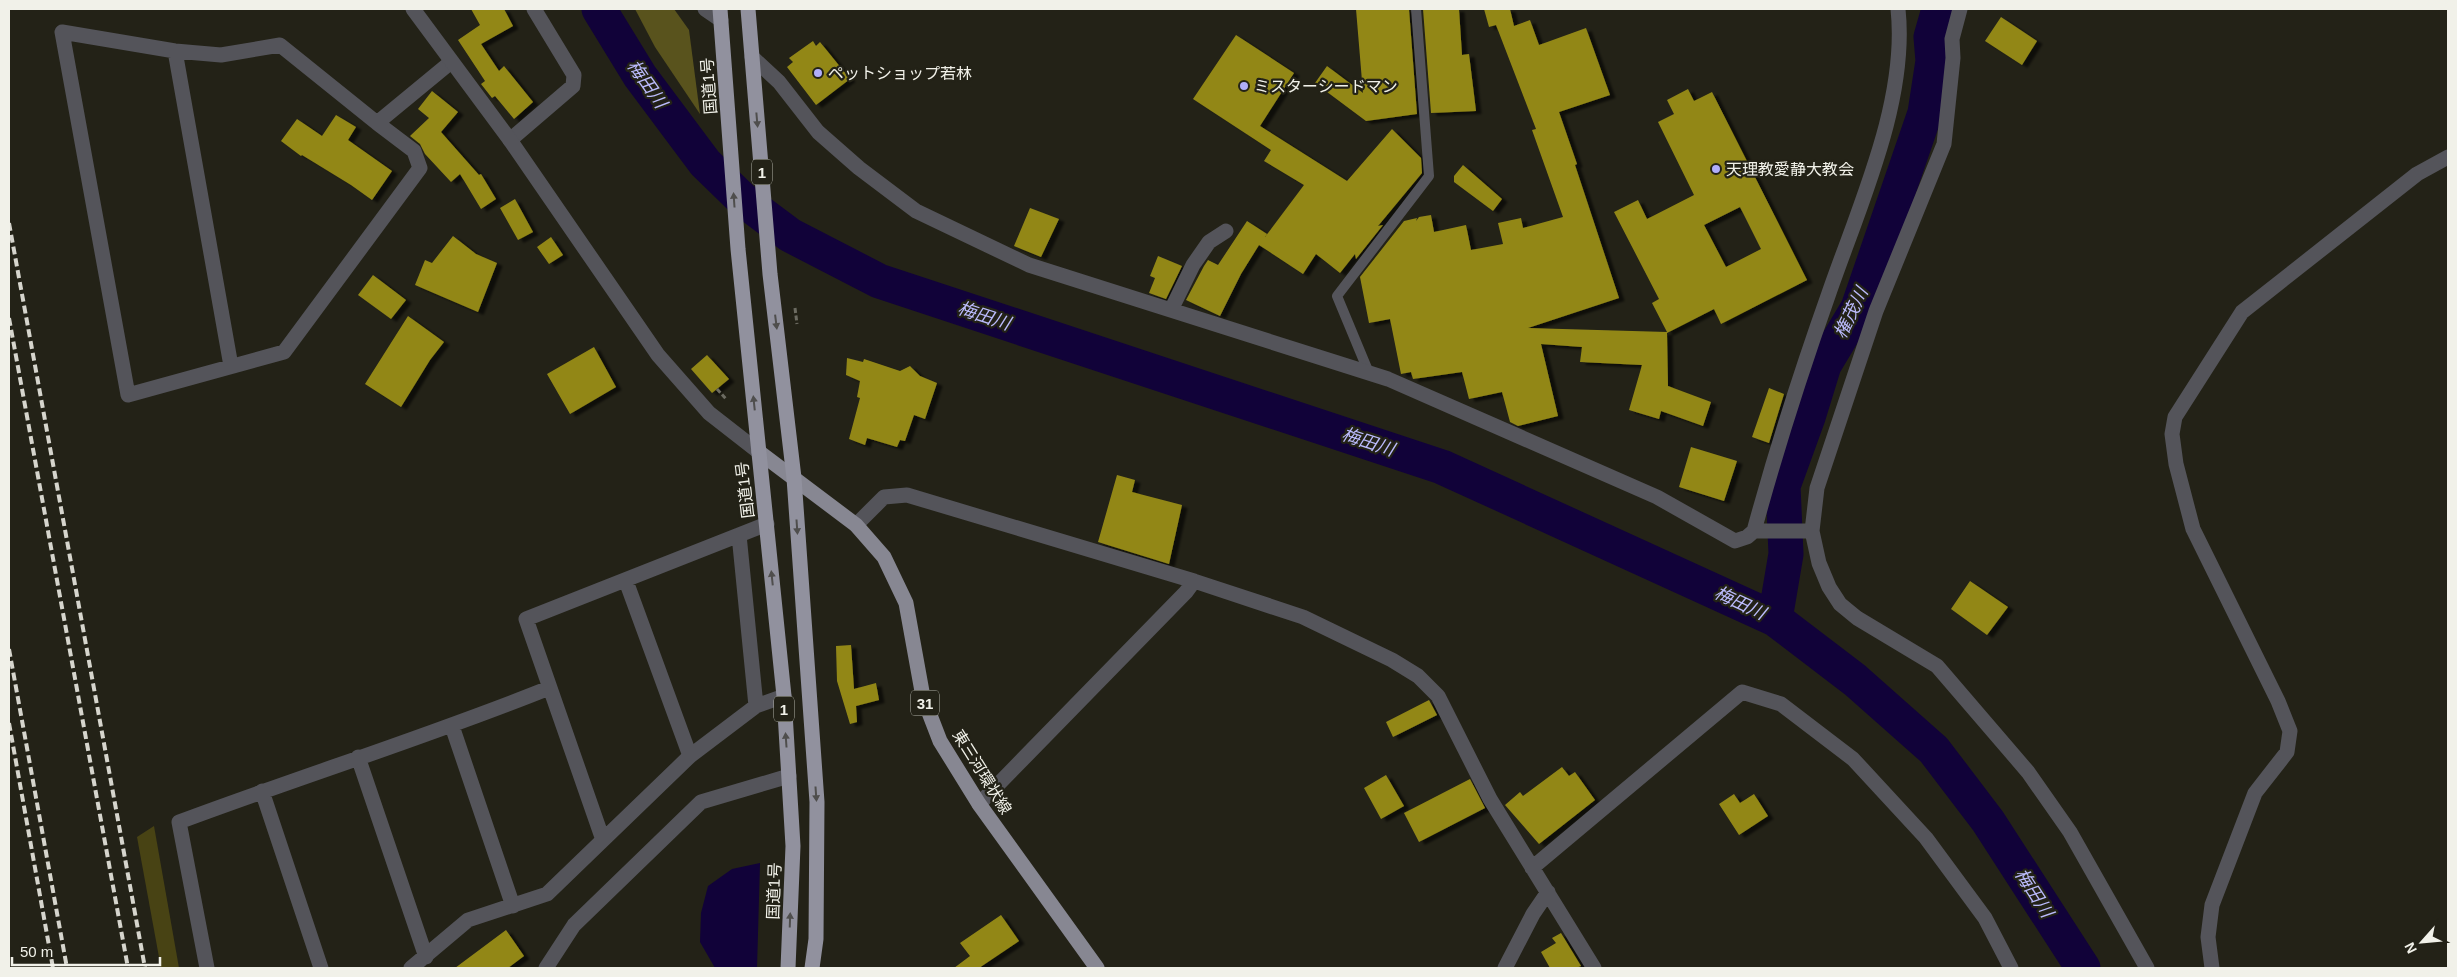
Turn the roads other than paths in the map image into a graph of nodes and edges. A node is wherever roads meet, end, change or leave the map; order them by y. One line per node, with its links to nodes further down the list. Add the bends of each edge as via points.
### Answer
1 (413, 9): 10 (street)
2 (534, 9): 13 (street, via 574,75 573,86)
3 (705, 9): 8 (street)
4 (748, 9): 11 (highway, 1)
5 (1416, 9): 18 (lane, via 1429,176 1337,296)
6 (1898, 9): 23 (street, via 1901,34 1893,98 1867,186 1778,440)
7 (1960, 9): 24 (street, via 1952,39 1944,144 1876,312 1817,488)
8 (721, 14): 19 (highway, 国道1号 / 1, one-way to 8, via 738,249)
9 (175, 51): 12 (street, via 221,54 280,45); 17 (street); 17 (street, via 62,32 128,396)
10 (451, 62): 12 (street); 13 (street)
11 (752, 64): 16 (street, via 779,82 818,132 916,211 1029,265); 20 (highway, 1, one-way to 20, via 770,274)
12 (377, 123): 17 (street, via 414,151 420,168 284,352)
13 (510, 140): 19 (street, via 658,355 709,413)
14 (2448, 157): 53 (street, via 2418,174 2242,312 2174,417 2172,434 2176,464 2193,529 2290,731 2287,752 2255,793 2212,905 2208,937)
15 (1226, 231): 16 (street, via 1209,242 1193,265)
16 (1171, 310): 18 (street)
17 (231, 366)
18 (1369, 373): 23 (street, via 1657,497 1735,540)
19 (759, 452): 20 (main road, 東三河環状線 / 31); 21 (highway, 国道1号 / 1)
20 (794, 478): 22 (main road, 東三河環状線 / 31); 47 (highway, 1, one-way to 47, via 817,802 816,939)
21 (767, 524): 25 (street); 29 (highway, 国道1号 / 1, one-way to 21)
22 (856, 525): 27 (street, via 884,497 907,495); 36 (main road, 東三河環状線 / 31, via 884,557 900,587 931,720 949,759)
23 (1756, 531): 24 (street)
24 (1808, 531): 52 (street, via 1829,587 1840,604 1857,618 1937,666 2028,772 2070,832)
25 (739, 535): 26 (street); 30 (street)
26 (626, 581): 28 (street, via 526,619); 32 (street)
27 (1194, 581): 36 (street); 38 (street, via 1303,617 1418,676 1438,696 1490,799)
28 (549, 688): 31 (street); 37 (street)
29 (784, 696): 30 (street); 34 (highway, 国道1号 / 1, one-way to 29)
30 (756, 706): 32 (street)
31 (452, 726): 33 (street); 40 (street)
32 (690, 756): 37 (street)
33 (358, 757): 35 (street); 41 (street)
34 (789, 776): 45 (street, via 701,802 574,925); 46 (highway, 国道1号 / 1, one-way to 34, via 793,846)
35 (262, 791): 42 (street, via 179,822); 43 (street)
36 (979, 804): 48 (main road, 東三河環状線 / 31)
37 (603, 840): 40 (street, via 547,894)
38 (1532, 868): 39 (street); 51 (street, via 1742,692 1781,704 1853,759 1926,838 1985,918)
39 (1548, 892): 49 (street); 50 (street)
40 (513, 906): 41 (street, via 468,920)
41 (426, 957): 44 (street)
42 (207, 968)
43 (321, 968)
44 (411, 968)
45 (546, 968)
46 (788, 968)
47 (812, 968)
48 (1097, 968)
49 (1505, 968)
50 (1594, 968)
51 (2011, 968)
52 (2147, 968)
53 (2212, 968)

